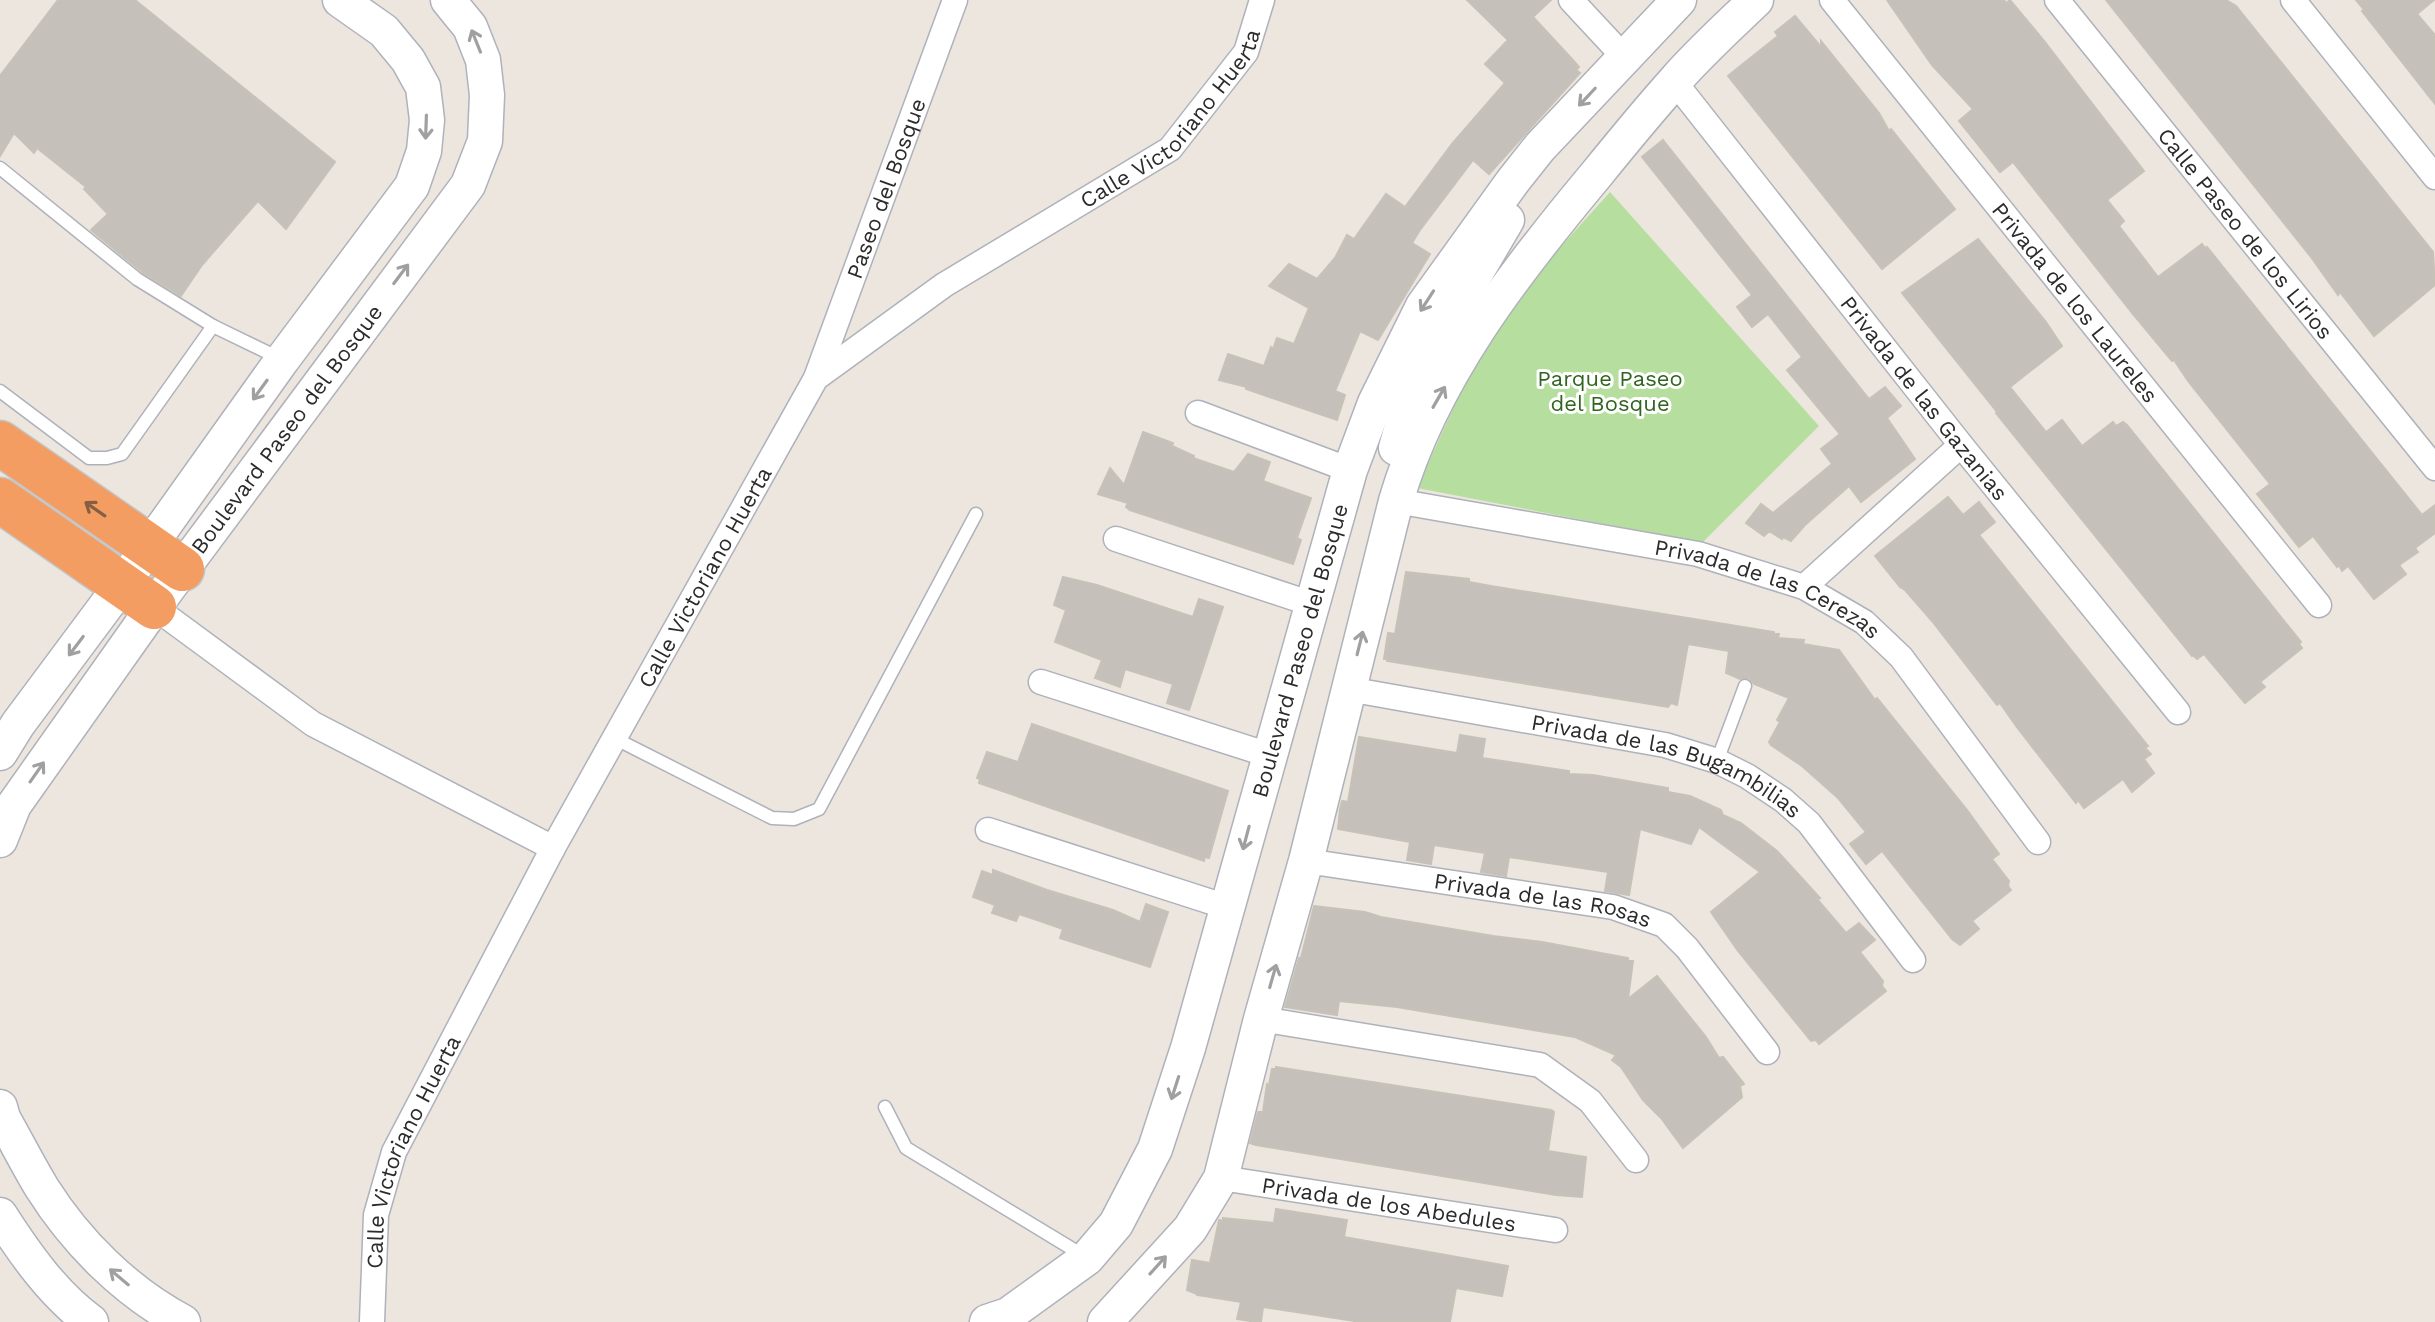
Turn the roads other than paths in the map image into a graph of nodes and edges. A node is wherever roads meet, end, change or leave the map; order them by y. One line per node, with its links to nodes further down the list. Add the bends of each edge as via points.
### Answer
1 (340, 0): 17 (street, Boulevard Paseo del Bosque, one-way to 17, via 384,31 408,60 423,87 424,151 412,186)
2 (448, 0): 29 (street, Boulevard Paseo del Bosque, one-way to 2, via 468,185 485,141 486,83 470,27)
3 (955, 0): 18 (street, Paseo del Bosque)
4 (1262, 0): 18 (street, Calle Victoriano Huerta, via 1246,52 1170,149 944,285)
5 (1571, 0): 11 (street)
6 (1679, 0): 11 (street, Boulevard Paseo del Bosque)
7 (1756, 0): 12 (street)
8 (1832, 0): 33 (street, Privada de los Laureles)
9 (2057, 0): 23 (street, Calle Paseo de los Lirios)
10 (2293, 0): 14 (street)
11 (1624, 57): 15 (street, Boulevard Paseo del Bosque, one-way to 15)
12 (1674, 81): 22 (street, Privada de las Gazanias); 25 (street, one-way to 12, via 1430,413 1478,329 1543,238)
13 (0, 168): 16 (lane, via 137,279)
14 (2435, 177)
15 (1513, 181): 24 (street, Boulevard Paseo del Bosque, one-way to 24, via 1423,306 1375,403); 25 (street, via 1507,223 1416,375 1394,455)
16 (213, 326): 17 (lane); 19 (lane, via 122,454 89,458)
17 (282, 360): 29 (street, Boulevard Paseo del Bosque, one-way to 29)
18 (816, 378): 38 (street, Calle Victoriano Huerta)
19 (0, 391)
20 (1198, 413): 24 (street)
21 (0, 443): 29 (highway, one-way to 21)
22 (1961, 445): 30 (street); 37 (street, Privada de las Gazanias)
23 (2435, 468)
24 (1350, 470): 32 (street, Boulevard Paseo del Bosque)
25 (1400, 487): 30 (street, Privada de las Cerezas, via 1698,554); 36 (street, one-way to 25)
26 (0, 500): 31 (highway)
27 (976, 514): 38 (lane, via 819,809 794,819 772,818)
28 (1116, 539): 32 (street)
29 (166, 558): 31 (street, Boulevard Paseo del Bosque)
30 (1804, 587): 44 (street, Privada de las Cerezas, via 1864,622 1901,657)
31 (138, 595): 39 (street, Boulevard Paseo del Bosque, one-way to 39, via 18,724); 43 (street, Boulevard Paseo del Bosque, one-way to 31, via 14,805); 45 (street, via 313,724)
32 (1312, 604): 40 (street, Boulevard Paseo del Bosque)
33 (2319, 605)
34 (1041, 682): 40 (street)
35 (1745, 686): 41 (lane)
36 (1348, 689): 41 (street, Privada de las Bugambilias, via 1665,745); 46 (street)
37 (2178, 712)
38 (614, 738): 45 (street, Calle Victoriano Huerta)
39 (0, 753)
40 (1269, 755): 47 (street, Boulevard Paseo del Bosque, one-way to 47)
41 (1717, 761): 48 (street, Privada de las Bugambilias, via 1783,800 1809,823)
42 (988, 830): 47 (street)
43 (0, 840)
44 (2038, 842)
45 (553, 848): 61 (street, Calle Victoriano Huerta, via 394,1152 376,1215)
46 (1306, 861): 49 (street, one-way to 46); 50 (street, Privada de las Rosas, via 1613,907 1664,925)
47 (1227, 907): 57 (street, Boulevard Paseo del Bosque, one-way to 57, via 1155,1149 1116,1224)
48 (1913, 960)
49 (1261, 1019): 53 (street, via 1540,1065 1590,1101); 54 (street)
50 (1767, 1052)
51 (0, 1107): 60 (street, one-way to 51, via 113,1273 79,1238 42,1189)
52 (885, 1107): 57 (lane, via 906,1148)
53 (1636, 1160)
54 (1221, 1178): 56 (street, Privada de los Abedules); 58 (street, one-way to 54, via 1190,1229)
55 (0, 1215): 59 (street, via 48,1281)
56 (1555, 1230)
57 (1087, 1258): 62 (street, Boulevard Paseo del Bosque, via 1008,1315)
58 (1113, 1321)
59 (91, 1322)
60 (183, 1322)
61 (372, 1322)
62 (987, 1322)

